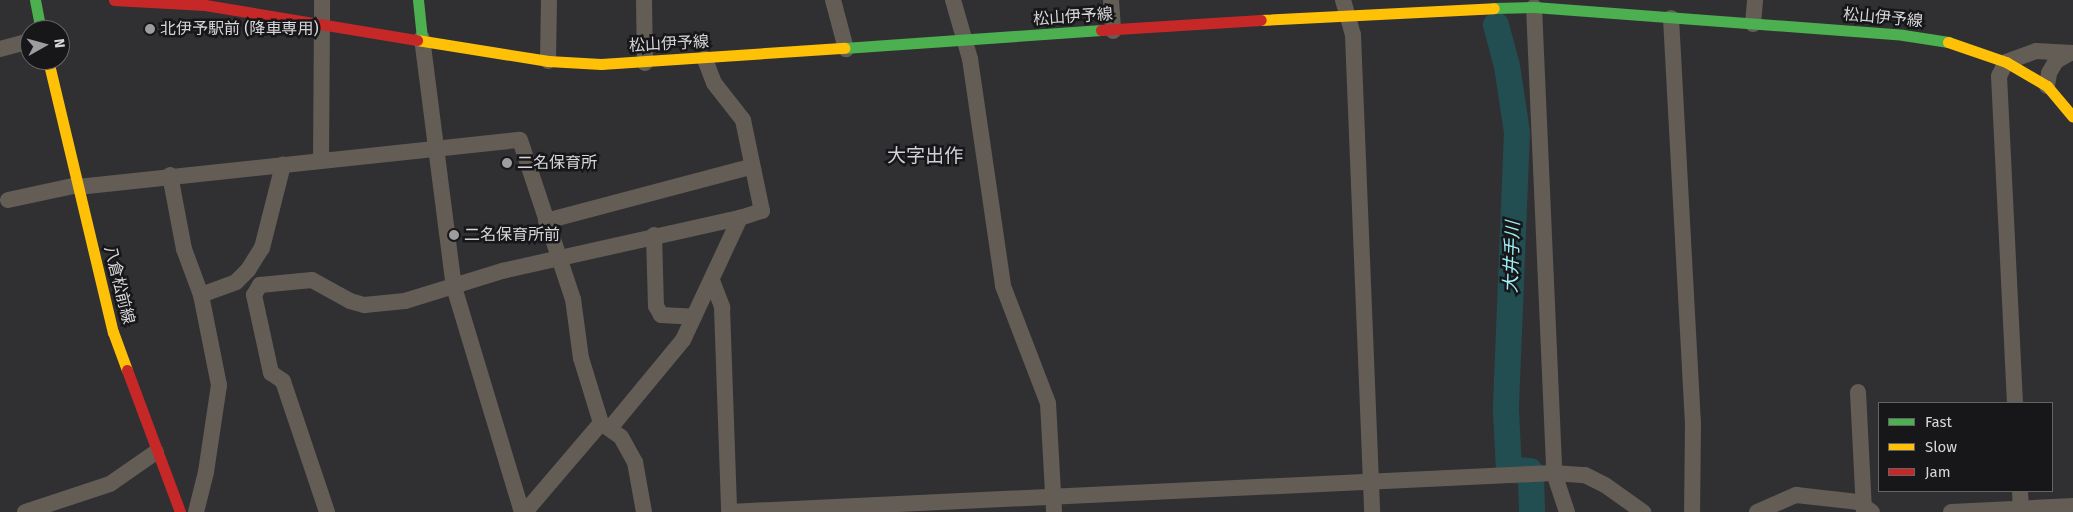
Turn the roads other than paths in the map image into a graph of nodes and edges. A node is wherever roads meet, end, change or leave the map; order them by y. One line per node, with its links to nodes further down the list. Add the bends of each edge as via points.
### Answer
1 (35, 0): 16 (main road)
2 (114, 0): 12 (main road, 松山伊予線)
3 (322, 0): 17 (street)
4 (418, 0): 20 (main road)
5 (549, 0): 27 (street)
6 (644, 0): 29 (street)
7 (833, 0): 24 (street)
8 (953, 0): 21 (street)
9 (1111, 0): 19 (street)
10 (1755, 0): 18 (street)
11 (1502, 3): 13 (main road, 松山伊予線); 14 (main road, 松山伊予線)
12 (258, 7): 17 (main road, 松山伊予線)
13 (1345, 7): 19 (main road, 松山伊予線); 55 (street, via 1352,35)
14 (1534, 7): 15 (main road, 松山伊予線); 54 (street)
15 (1671, 18): 18 (main road, 松山伊予線); 71 (street, via 1693,423)
16 (39, 20)
17 (321, 21): 20 (main road, 松山伊予線); 34 (street)
18 (1753, 24): 28 (main road, 松山伊予線, via 1903,35 1959,44)
19 (1113, 31): 21 (main road, 松山伊予線)
20 (422, 38): 27 (main road, 松山伊予線); 33 (street)
21 (964, 40): 24 (main road, 松山伊予線); 57 (street, via 970,59 1003,286 1048,403)
22 (20, 44): 23 (street)
23 (0, 49)
24 (846, 49): 26 (main road, 松山伊予線)
25 (2072, 53): 28 (street, via 2036,51); 31 (street, via 2056,61 2049,73)
26 (705, 59): 29 (main road, 松山伊予線); 36 (street, via 714,83 743,120)
27 (548, 61): 29 (main road, 松山伊予線)
28 (2006, 62): 31 (main road, 松山伊予線); 51 (street, via 1998,92)
29 (645, 63)
30 (50, 70): 38 (main road, 八倉松前線)
31 (2047, 86): 32 (main road, 松山伊予線)
32 (2073, 117)
33 (436, 149): 34 (street); 41 (street, via 520,140); 46 (street)
34 (321, 161): 35 (street)
35 (283, 165): 37 (street); 44 (street, via 262,248)
36 (750, 167): 40 (street, via 762,211); 41 (street)
37 (170, 175): 38 (street); 48 (street, via 184,250)
38 (78, 186): 39 (street); 53 (main road, 八倉松前線, via 113,332)
39 (8, 200)
40 (740, 218): 42 (street); 45 (street)
41 (546, 221): 43 (street)
42 (654, 235): 43 (street); 49 (street, via 656,306 662,315)
43 (558, 259): 46 (street); 52 (street, via 573,299 581,358)
44 (236, 282): 47 (street); 48 (street)
45 (713, 283): 49 (street); 67 (street, via 722,307)
46 (454, 287): 47 (street, via 405,301 364,305 312,280 260,285); 65 (street)
47 (255, 289): 64 (street, via 271,373 283,381)
48 (201, 295): 63 (street, via 219,384 206,472)
49 (694, 318): 52 (street, via 683,340)
50 (1858, 392): 59 (street)
51 (2015, 402)
52 (606, 425): 65 (street); 66 (street, via 635,462)
53 (156, 452): 61 (street, via 110,484); 62 (main road, 八倉松前線)
54 (1554, 473): 55 (street); 69 (street); 70 (street, via 1592,478)
55 (1371, 480): 57 (street); 68 (street)
56 (2020, 492): 60 (street)
57 (1054, 504): 67 (street)
58 (2073, 506): 60 (street)
59 (1867, 510): 72 (street, via 1839,498 1796,495)
60 (2021, 510): 73 (street)
61 (25, 512)
62 (180, 512)
63 (196, 512)
64 (327, 512)
65 (523, 512)
66 (644, 512)
67 (729, 512)
68 (1372, 512)
69 (1567, 512)
70 (1643, 512)
71 (1692, 512)
72 (1758, 512)
73 (1952, 512)

